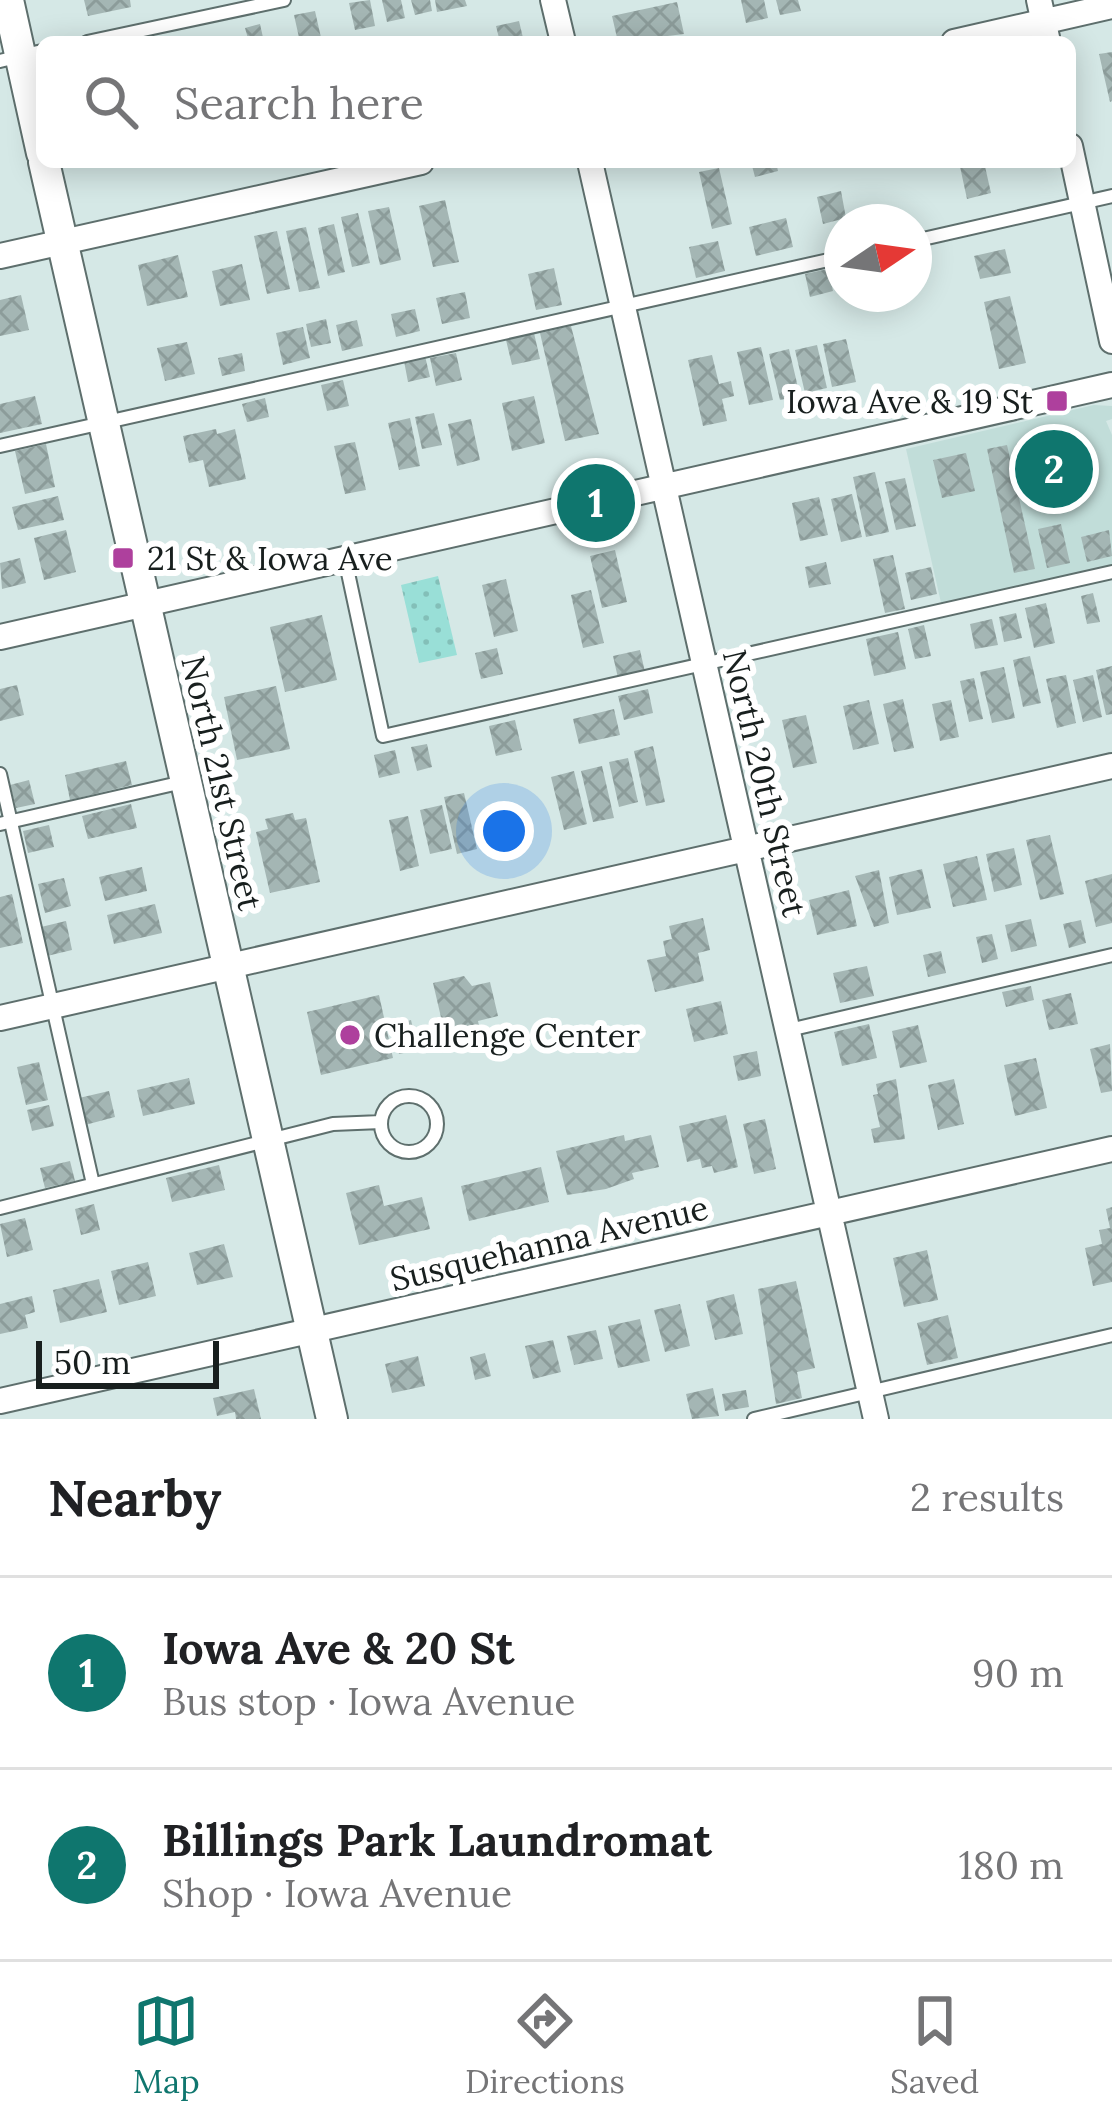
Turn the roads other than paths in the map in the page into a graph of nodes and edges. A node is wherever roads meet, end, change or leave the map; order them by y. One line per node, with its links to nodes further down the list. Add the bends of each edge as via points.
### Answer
1 (8, 0): 9 (street)
2 (284, 0): 6 (lane)
3 (553, 0): 7 (street)
4 (1112, 6): 5 (street)
5 (1044, 21): 8 (street)
6 (114, 36)
7 (561, 36)
8 (980, 36)
9 (21, 56): 10 (street)
10 (36, 125)
11 (45, 168): 18 (street, North 21st Street)
12 (394, 168): 18 (street)
13 (591, 168): 21 (street, North 20th Street)
14 (1075, 168): 16 (street)
15 (1112, 196): 16 (lane)
16 (1082, 203): 17 (lane); 22 (street)
17 (932, 237)
18 (62, 243): 19 (street); 24 (street, North 21st Street)
19 (0, 256)
20 (824, 261): 21 (lane)
21 (623, 307): 24 (lane); 26 (street, North 20th Street)
22 (1112, 341)
23 (1112, 385): 26 (street)
24 (103, 421): 25 (lane); 29 (street, North 21st Street)
25 (0, 446)
26 (663, 486): 27 (street); 31 (street, North 20th Street)
27 (345, 558): 29 (street); 31 (lane, via 383,736)
28 (1112, 572): 31 (lane)
29 (144, 604): 30 (street); 34 (street, North 21st Street)
30 (0, 637)
31 (704, 665): 36 (street, North 20th Street)
32 (1112, 766): 36 (street)
33 (0, 774): 35 (lane)
34 (184, 782): 35 (lane); 38 (street, North 21st Street)
35 (5, 823): 39 (lane)
36 (746, 848): 38 (street); 41 (street, North 20th Street)
37 (1112, 955): 41 (lane)
38 (226, 965): 39 (street); 43 (street, North 21st Street)
39 (52, 1006): 40 (street); 45 (lane)
40 (0, 1018)
41 (788, 1030): 47 (street, North 20th Street)
42 (382, 1122): 42 (lane, via 388,1142 406,1152 426,1147 437,1125 428,1104 408,1096 392,1102); 43 (lane, via 333,1124)
43 (268, 1143): 45 (lane); 48 (street, North 21st Street)
44 (1112, 1149): 47 (street, Susquehanna Avenue)
45 (93, 1184): 46 (lane)
46 (0, 1208)
47 (830, 1212): 48 (street, Susquehanna Avenue); 51 (street, North 20th Street)
48 (311, 1330): 50 (street, Susquehanna Avenue); 52 (street, North 21st Street)
49 (1112, 1335): 51 (lane)
50 (0, 1401)
51 (873, 1406): 53 (lane)
52 (332, 1419)
53 (754, 1419)

